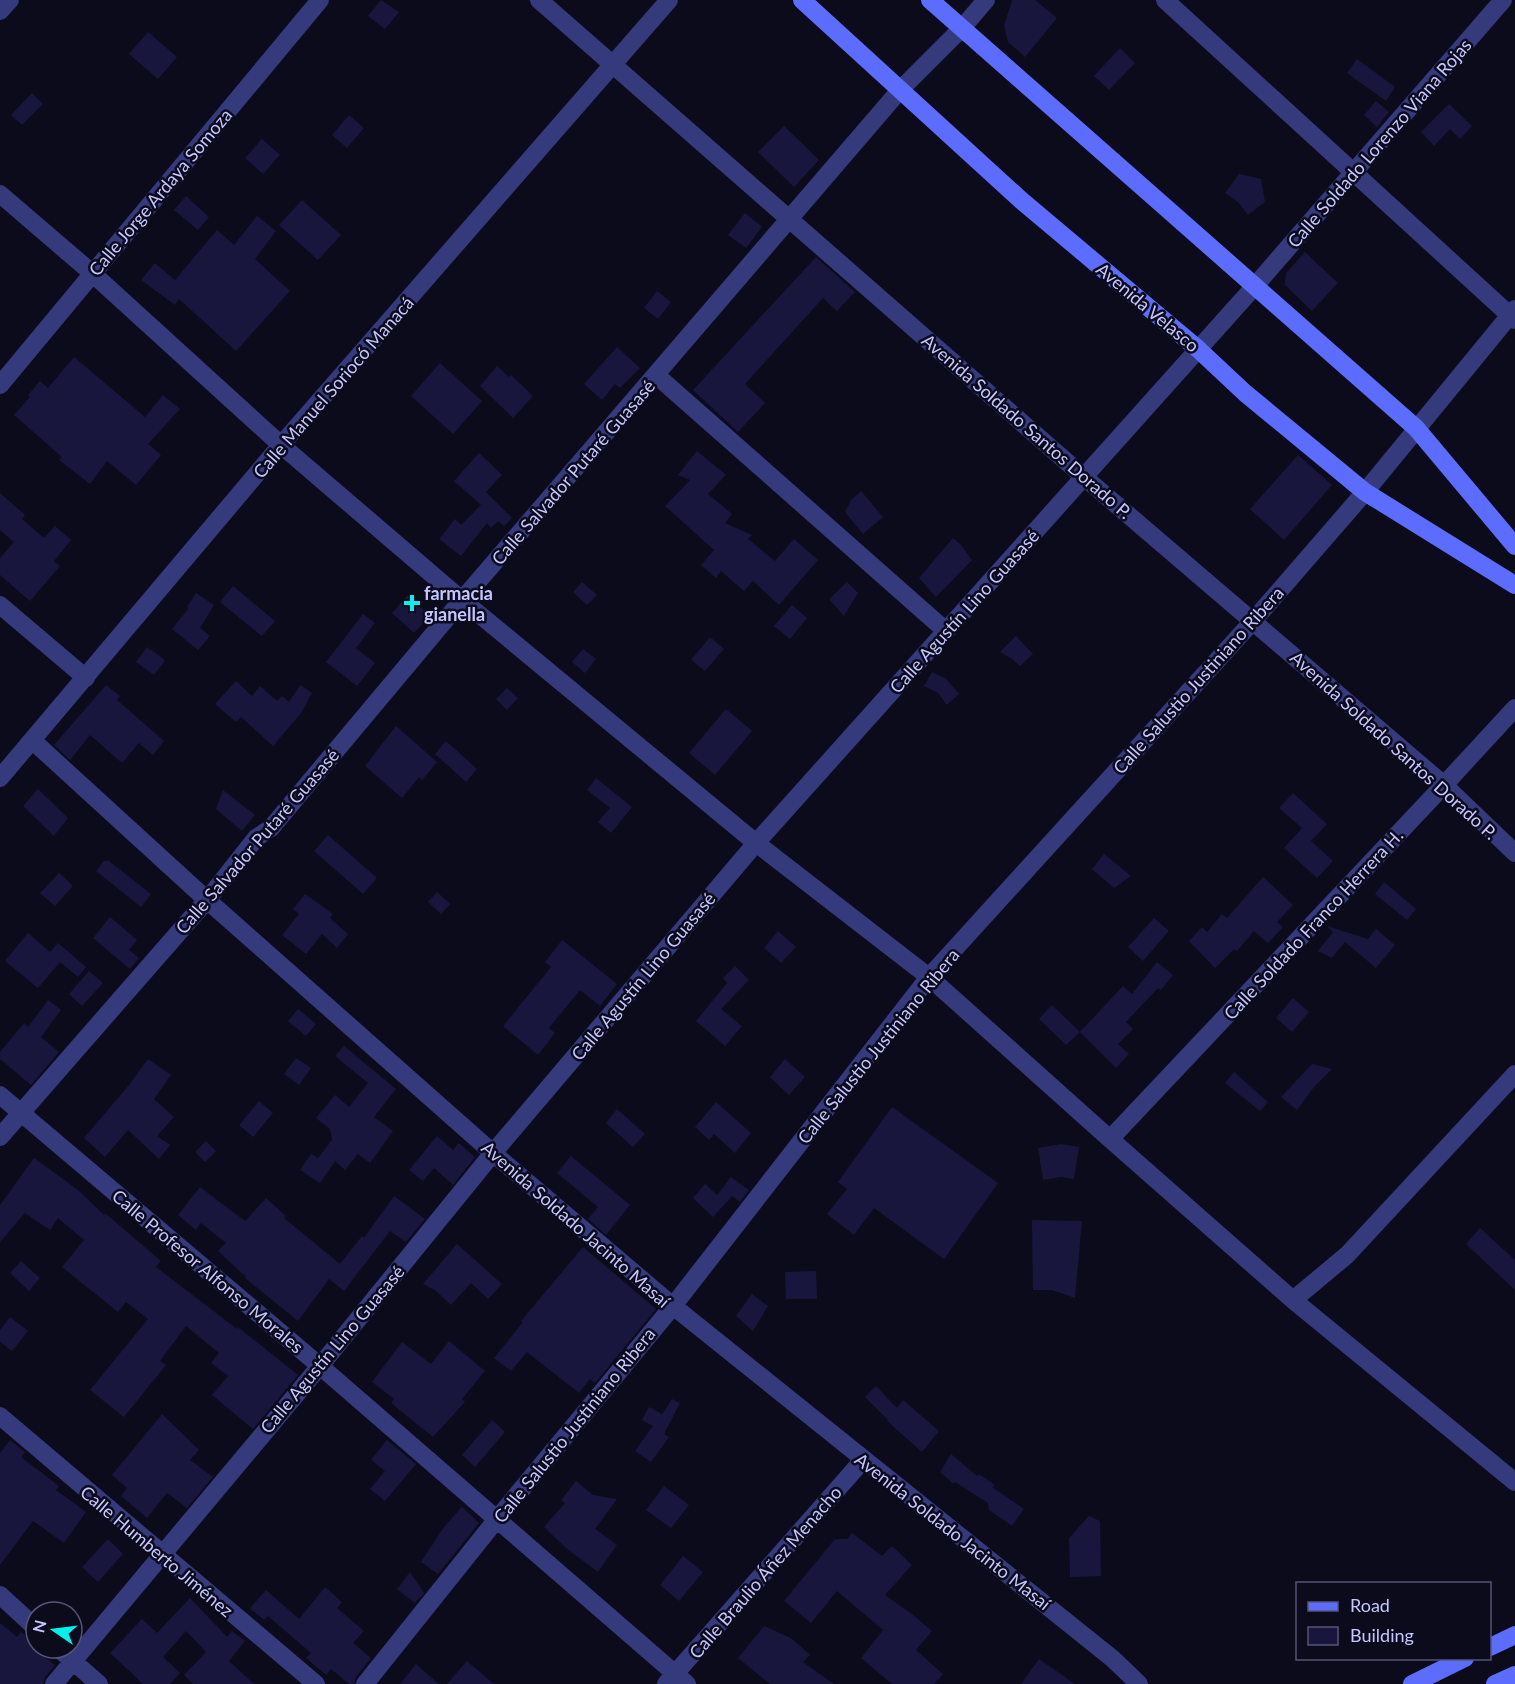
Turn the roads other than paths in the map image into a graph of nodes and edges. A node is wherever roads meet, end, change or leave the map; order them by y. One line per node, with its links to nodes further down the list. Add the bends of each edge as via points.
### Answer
1 (10, 0): 10 (street)
2 (320, 0): 17 (street, Calle Jorge Ardaya Somoza)
3 (539, 0): 12 (street, Avenida Soldado Santos Dorado P.)
4 (669, 0): 12 (street, Calle Manuel Soriocó Manacá)
5 (802, 0): 13 (street, Avenida Velasco)
6 (930, 0): 11 (street)
7 (986, 0): 11 (street, Calle Salvador Putaré Guasasé)
8 (1165, 0): 14 (street)
9 (1503, 0): 14 (street, Calle Soldado Lorenzo Viana Rojas)
10 (0, 11)
11 (962, 28): 13 (street, Calle Salvador Putaré Guasasé); 18 (street)
12 (613, 66): 16 (street, Avenida Soldado Santos Dorado P.); 24 (street, Calle Manuel Soriocó Manacá)
13 (900, 90): 16 (street, Calle Salvador Putaré Guasasé); 20 (street, Avenida Velasco, via 1022,201)
14 (1354, 173): 18 (street, Calle Soldado Lorenzo Viana Rojas); 19 (street)
15 (0, 194): 17 (street)
16 (790, 219): 21 (street, Calle Salvador Putaré Guasasé); 25 (street, Avenida Soldado Santos Dorado P.)
17 (92, 273): 22 (street, Calle Jorge Ardaya Somoza); 24 (street)
18 (1254, 287): 20 (street, Calle Agustín Lino Guasasé); 23 (street)
19 (1513, 315): 23 (street, Calle Salustio Justiniano Ribera)
20 (1198, 349): 25 (street, Calle Agustín Lino Guasasé); 26 (street, Avenida Velasco)
21 (656, 375): 29 (street, Calle Salvador Putaré Guasasé); 32 (street)
22 (0, 385)
23 (1416, 428): 26 (street, Calle Salustio Justiniano Ribera); 27 (street)
24 (281, 446): 29 (street); 33 (street, Calle Manuel Soriocó Manacá)
25 (1084, 477): 31 (street, Avenida Soldado Santos Dorado P.); 32 (street, Calle Agustín Lino Guasasé)
26 (1365, 492): 28 (street, Avenida Velasco); 31 (street, Calle Salustio Justiniano Ribera)
27 (1515, 546)
28 (1515, 585)
29 (462, 600): 38 (street); 40 (street, Calle Salvador Putaré Guasasé)
30 (0, 605): 33 (street)
31 (1253, 621): 37 (street, Avenida Soldado Santos Dorado P.); 41 (street, Calle Salustio Justiniano Ribera)
32 (945, 631): 38 (street, Calle Agustín Lino Guasasé)
33 (86, 678): 35 (street, Calle Manuel Soriocó Manacá)
34 (1515, 708): 37 (street, Calle Soldado Franco Herrera H.)
35 (33, 741): 36 (street, Calle Manuel Soriocó Manacá); 40 (street, Avenida Soldado Jacinto Masaí)
36 (0, 778)
37 (1444, 785): 39 (street, Avenida Soldado Santos Dorado P.); 46 (street, Calle Soldado Franco Herrera H.)
38 (756, 843): 41 (street); 47 (street, Calle Agustín Lino Guasasé)
39 (1515, 853)
40 (207, 900): 44 (street, Calle Salvador Putaré Guasasé); 47 (street, Avenida Soldado Jacinto Masaí)
41 (929, 976): 46 (street); 49 (street, Calle Salustio Justiniano Ribera)
42 (1515, 1074): 48 (street, via 1347,1255)
43 (0, 1095): 44 (street, Calle Profesor Alfonso Morales)
44 (22, 1114): 45 (street, Calle Salvador Putaré Guasasé); 50 (street, Calle Profesor Alfonso Morales)
45 (0, 1137)
46 (1110, 1139): 48 (street)
47 (493, 1154): 49 (street, Avenida Soldado Jacinto Masaí); 50 (street, Calle Agustín Lino Guasasé)
48 (1293, 1300): 53 (street)
49 (673, 1306): 52 (street, Avenida Soldado Jacinto Masaí); 54 (street, Calle Salustio Justiniano Ribera)
50 (320, 1366): 54 (street, Calle Profesor Alfonso Morales); 55 (street, Calle Agustín Lino Guasasé)
51 (0, 1416): 55 (street, Calle Humberto Jiménez)
52 (863, 1460): 63 (street, Calle Braulio Áñez Menacho); 68 (street, Avenida Soldado Jacinto Masaí, via 1113,1659)
53 (1515, 1482)
54 (497, 1519): 63 (street, Calle Profesor Alfonso Morales); 67 (street, Calle Salustio Justiniano Ribera)
55 (161, 1554): 61 (street, Calle Agustín Lino Guasasé); 66 (street, Calle Humberto Jiménez)
56 (0, 1595): 57 (street)
57 (24, 1617)
58 (1515, 1635): 59 (street)
59 (1491, 1647)
60 (1463, 1660): 69 (street)
61 (73, 1661): 64 (street, Calle Agustín Lino Guasasé); 65 (street)
62 (1515, 1674): 70 (street)
63 (676, 1681)
64 (54, 1684)
65 (99, 1684)
66 (316, 1684)
67 (365, 1684)
68 (1139, 1684)
69 (1412, 1684)
70 (1495, 1684)

